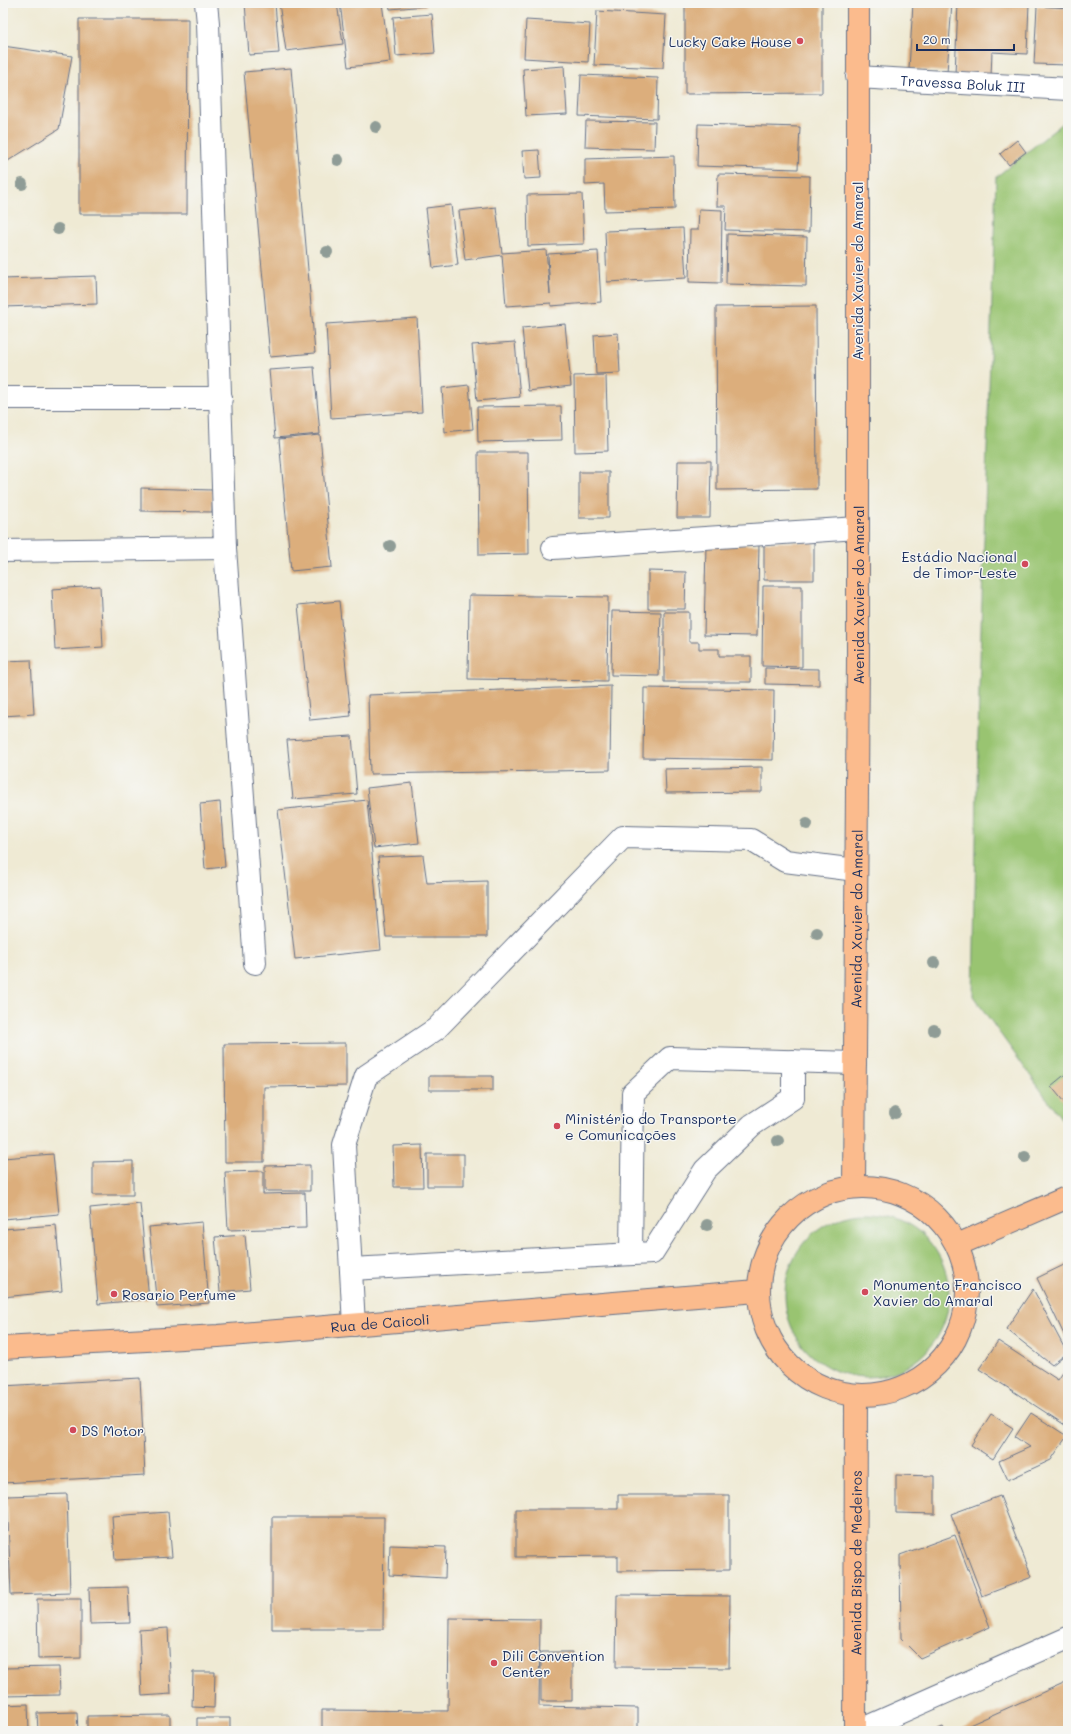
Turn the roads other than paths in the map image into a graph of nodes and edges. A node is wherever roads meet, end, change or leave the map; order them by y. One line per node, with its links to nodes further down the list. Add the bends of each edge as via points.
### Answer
1 (858, 3): 3 (main road, Avenida Xavier do Amaral)
2 (207, 13): 6 (street)
3 (857, 77): 4 (street, Travessa Boluk III); 7 (main road, Avenida Xavier do Amaral)
4 (1068, 89)
5 (3, 398): 6 (street)
6 (221, 398): 8 (street)
7 (858, 528): 9 (street); 11 (main road, Avenida Xavier do Amaral)
8 (225, 548): 10 (street); 12 (street)
9 (554, 548)
10 (3, 551)
11 (856, 870): 14 (main road, Avenida Xavier do Amaral); 19 (street, via 785,861 750,840 623,837 436,1028 366,1076 344,1145)
12 (255, 963)
13 (793, 1061): 14 (street); 18 (street, via 793,1098 752,1125 705,1170 652,1253); 18 (street, via 670,1058 633,1093)
14 (855, 1063): 15 (main road, Avenida Xavier do Amaral)
15 (854, 1186): 17 (main road, via 886,1188 915,1200 940,1219); 20 (main road, via 824,1194 797,1209 786,1221 776,1232 762,1261)
16 (1068, 1197): 17 (main road)
17 (957, 1245): 23 (main road, via 967,1275 967,1306 958,1336 941,1361 916,1381 887,1392)
18 (631, 1254): 19 (street)
19 (351, 1269): 21 (street)
20 (758, 1291): 21 (main road, Rua de Caicoli); 23 (main road, via 762,1322 776,1350 798,1373 825,1389)
21 (354, 1325): 22 (main road, Rua de Caicoli, via 218,1336)
22 (3, 1348)
23 (856, 1395): 25 (main road, Avenida Bispo de Medeiros)
24 (1068, 1638): 25 (street)
25 (856, 1731)

